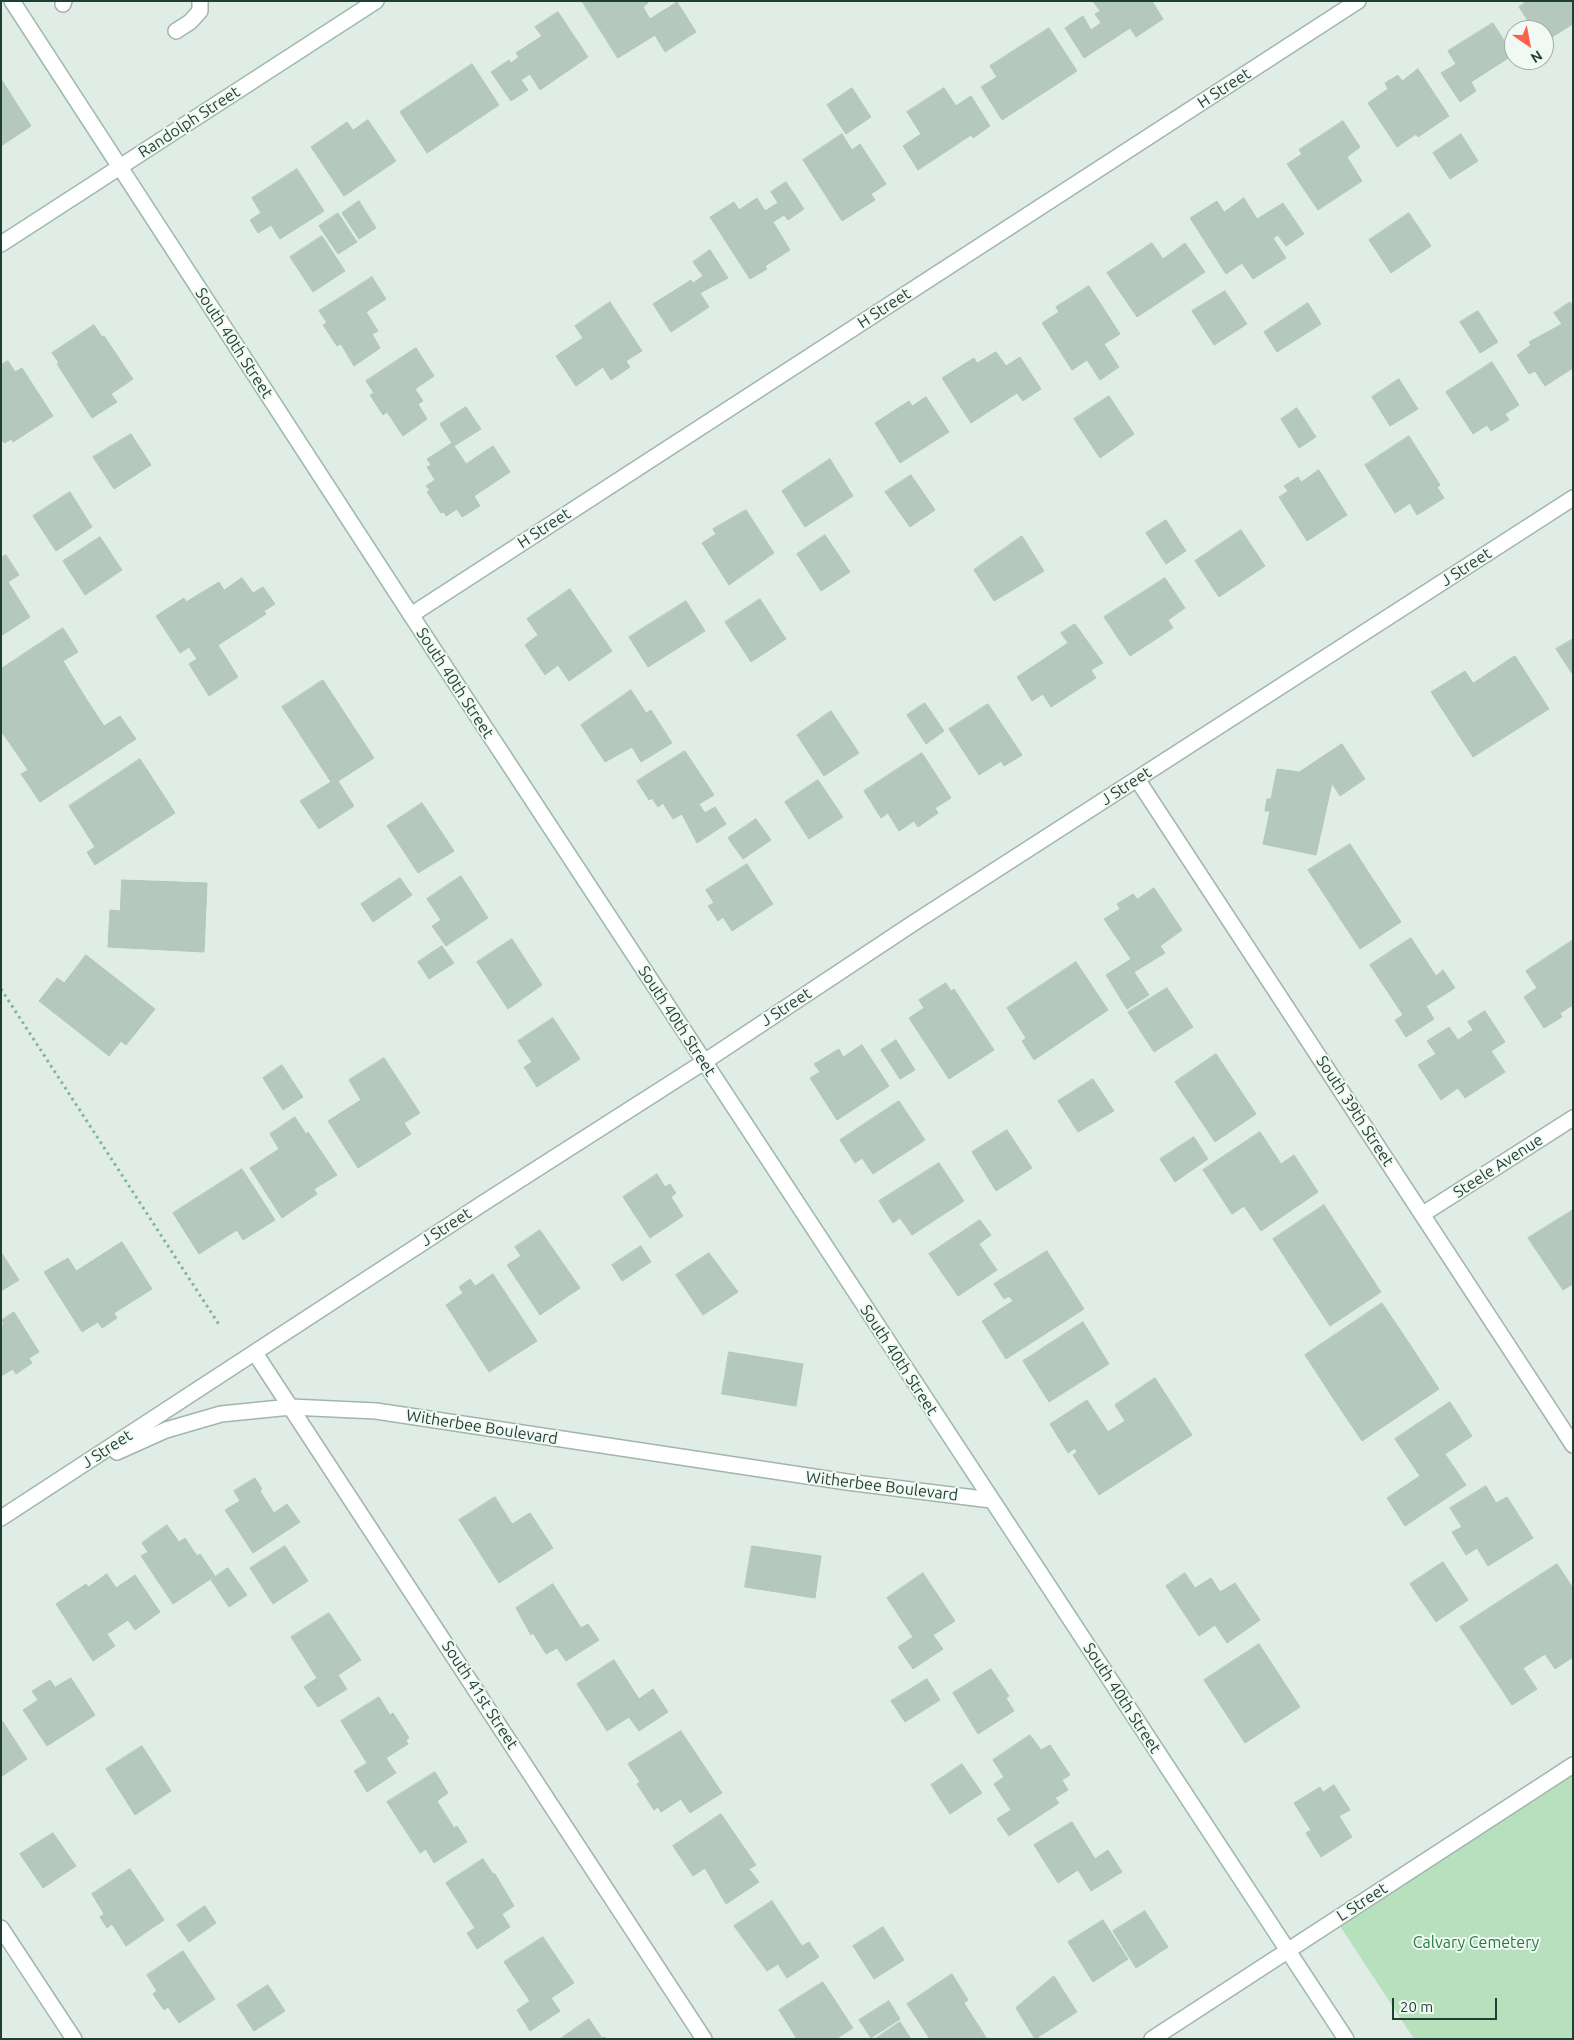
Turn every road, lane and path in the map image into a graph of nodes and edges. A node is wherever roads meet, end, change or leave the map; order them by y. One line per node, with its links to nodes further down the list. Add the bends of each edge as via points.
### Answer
1 (12, 1): 6 (street, South 40th Street)
2 (200, 1): 5 (street, via 200,11)
3 (376, 1): 6 (street, Randolph Street)
4 (1358, 1): 9 (street, H Street)
5 (176, 31)
6 (119, 168): 7 (street, Randolph Street); 9 (street, South 40th Street)
7 (1, 244)
8 (1573, 498): 10 (street, J Street)
9 (410, 615): 12 (street, South 40th Street)
10 (1137, 779): 12 (street, J Street); 14 (street, South 39th Street)
11 (1, 989): 15 (path)
12 (704, 1062): 16 (street, J Street); 20 (street, South 40th Street)
13 (1573, 1118): 14 (street, Steele Avenue)
14 (1423, 1214): 18 (street, South 39th Street)
15 (220, 1326)
16 (255, 1352): 17 (street, South 41st Street); 19 (street, J Street)
17 (291, 1407): 19 (street, Witherbee Boulevard, via 221,1414 166,1430); 20 (street, Witherbee Boulevard, via 376,1411 847,1482); 27 (street, South 41st Street)
18 (1573, 1444)
19 (39, 1494): 21 (street, J Street); 22 (street, Witherbee Boulevard)
20 (991, 1500): 25 (street, South 40th Street)
21 (1, 1518)
22 (1, 1530)
23 (1573, 1766): 25 (street, L Street)
24 (1, 1928): 26 (street)
25 (1288, 1950): 28 (street, L Street); 29 (street, South 40th Street)
26 (74, 2039)
27 (704, 2039)
28 (1152, 2039)
29 (1346, 2039)

